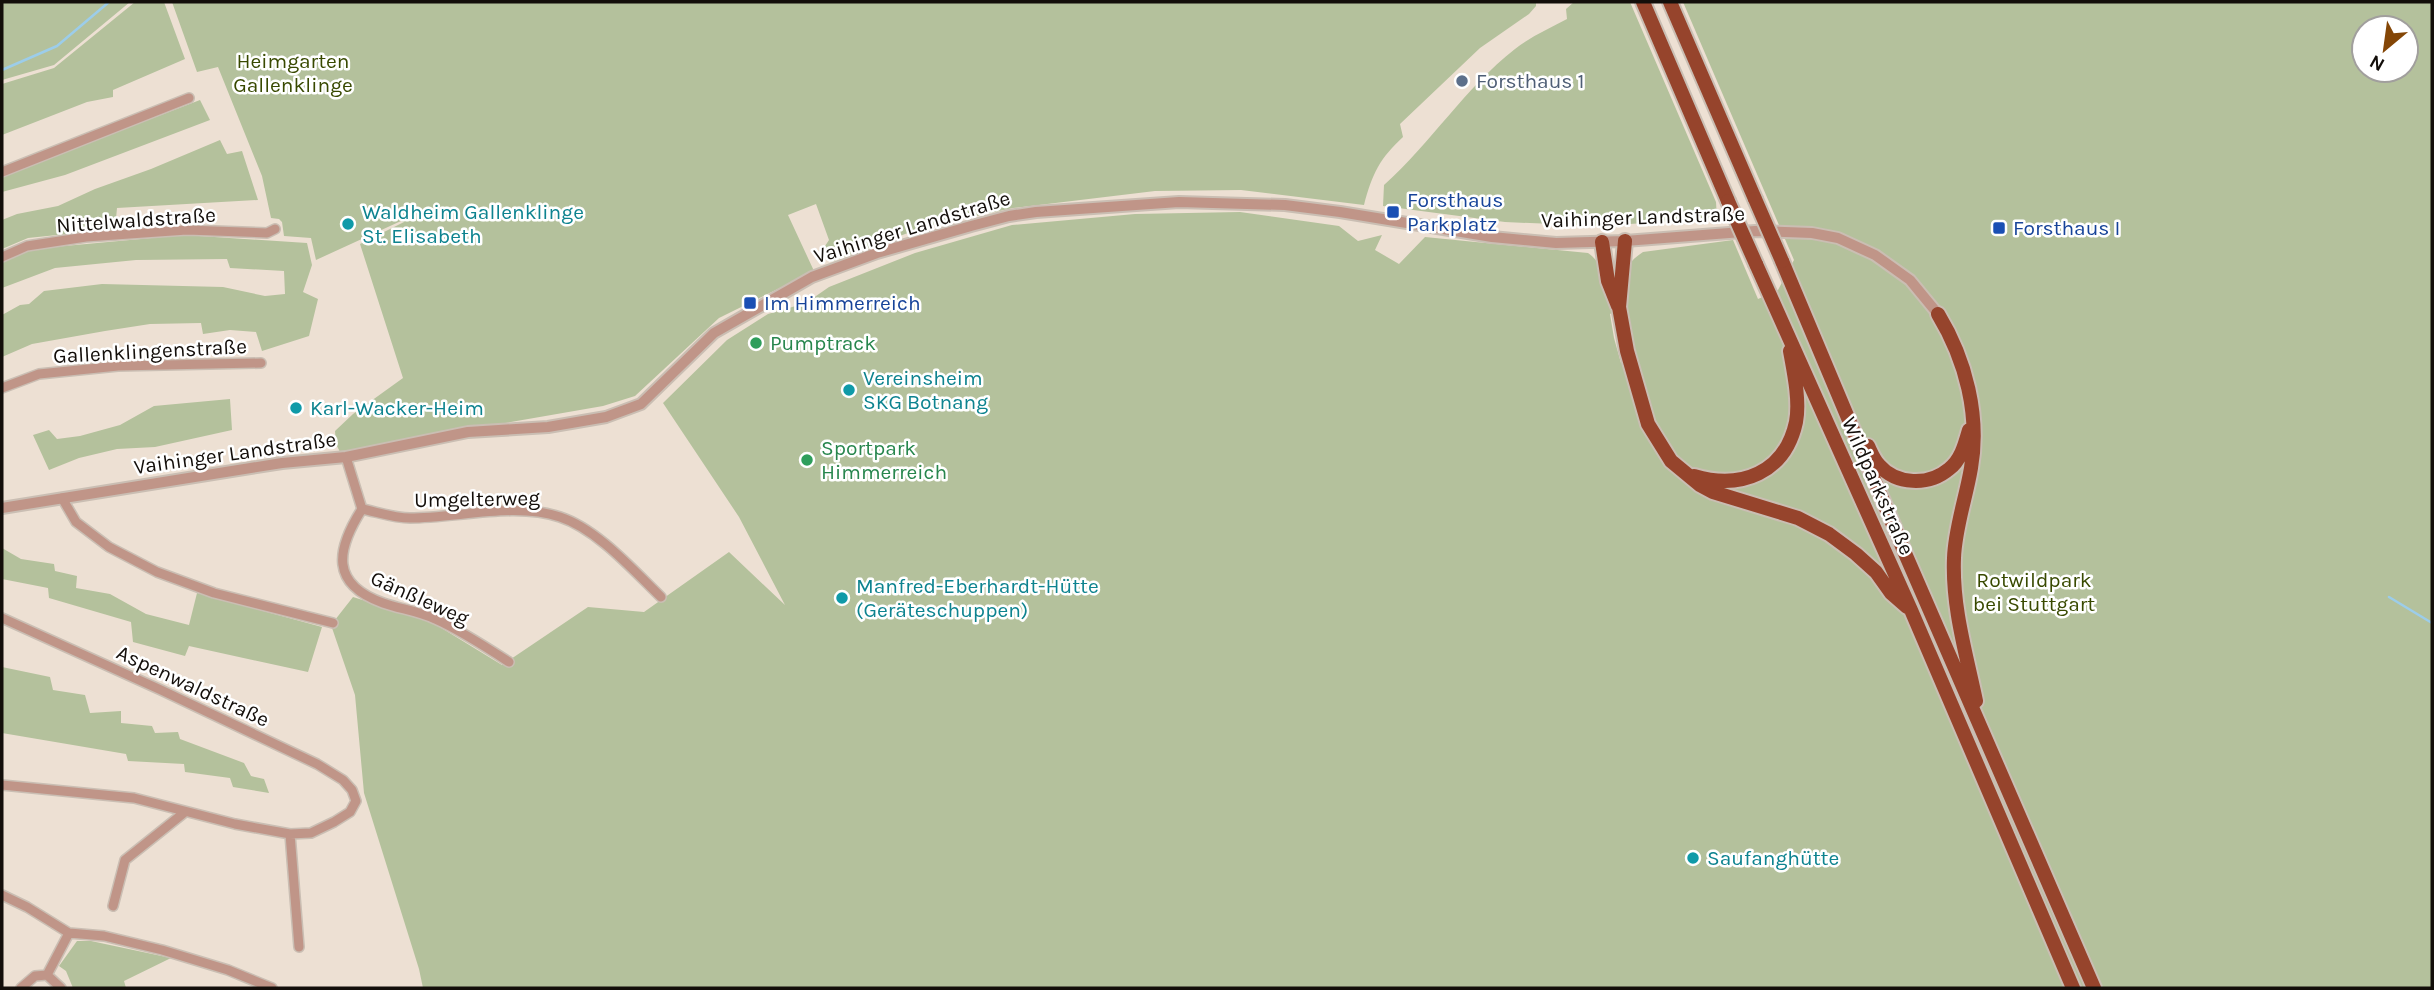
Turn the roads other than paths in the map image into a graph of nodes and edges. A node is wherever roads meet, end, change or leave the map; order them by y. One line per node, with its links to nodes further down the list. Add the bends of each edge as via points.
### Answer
1 (1643, 2): 11 (highway, Wildparkstraße, bridge)
2 (1670, 2): 14 (highway, Wildparkstraße, bridge)
3 (189, 98): 4 (street)
4 (2, 172)
5 (275, 229): 8 (street, Nittelwaldstraße, via 267,233 187,230 86,237 27,246)
6 (1625, 241): 7 (street, Vaihinger Landstraße); 9 (highway); 10 (street, Vaihinger Landstraße, via 1755,231 1826,236 1854,244 1897,270)
7 (1602, 242): 9 (highway, via 1608,281); 16 (street, Vaihinger Landstraße, via 1524,240 1340,212 1231,202 1136,204 1009,216 812,276 714,333 641,404 624,411 548,427 468,432)
8 (2, 257)
9 (1619, 307): 17 (highway, via 1648,424 1661,449)
10 (1938, 314): 15 (highway, via 1954,339)
11 (1786, 335): 17 (highway, via 1797,412 1782,454 1761,472 1733,481); 22 (highway, Wildparkstraße)
12 (261, 363): 13 (street, Gallenklingenstraße, via 39,374)
13 (2, 388)
14 (1835, 392): 15 (highway, via 1848,406 1877,463 1897,477 1916,481 1949,470 1959,458); 26 (highway, Wildparkstraße)
15 (1972, 419): 26 (highway, via 1971,467 1956,538 1954,575 1958,625)
16 (346, 457): 18 (street, Vaihinger Landstraße); 20 (street)
17 (1683, 473): 22 (highway, via 1713,492 1798,518 1829,534 1876,572)
18 (62, 498): 19 (street, Vaihinger Landstraße); 24 (street, via 76,522 109,547 157,572 225,597)
19 (2, 508)
20 (362, 509): 21 (street, Umgelterweg, via 407,518 511,512 562,517 586,530); 25 (street, Gänßleweg, via 343,549 343,568 350,584 363,595 433,618)
21 (661, 597)
22 (1911, 610): 38 (highway, Wildparkstraße)
23 (2, 618): 29 (street, Aspenwaldstraße, via 317,764 352,790 356,801 350,813 311,833)
24 (333, 623)
25 (509, 662)
26 (1981, 726): 39 (highway, Wildparkstraße)
27 (2, 785): 28 (street, via 134,799)
28 (185, 812): 29 (street); 31 (street, via 125,860)
29 (290, 834): 33 (street)
30 (2, 895): 32 (street)
31 (113, 906)
32 (69, 933): 34 (street); 37 (street, via 162,950)
33 (299, 947)
34 (47, 975): 35 (street, via 35,976); 36 (street)
35 (20, 988)
36 (61, 988)
37 (272, 988)
38 (2073, 988)
39 (2094, 988)

